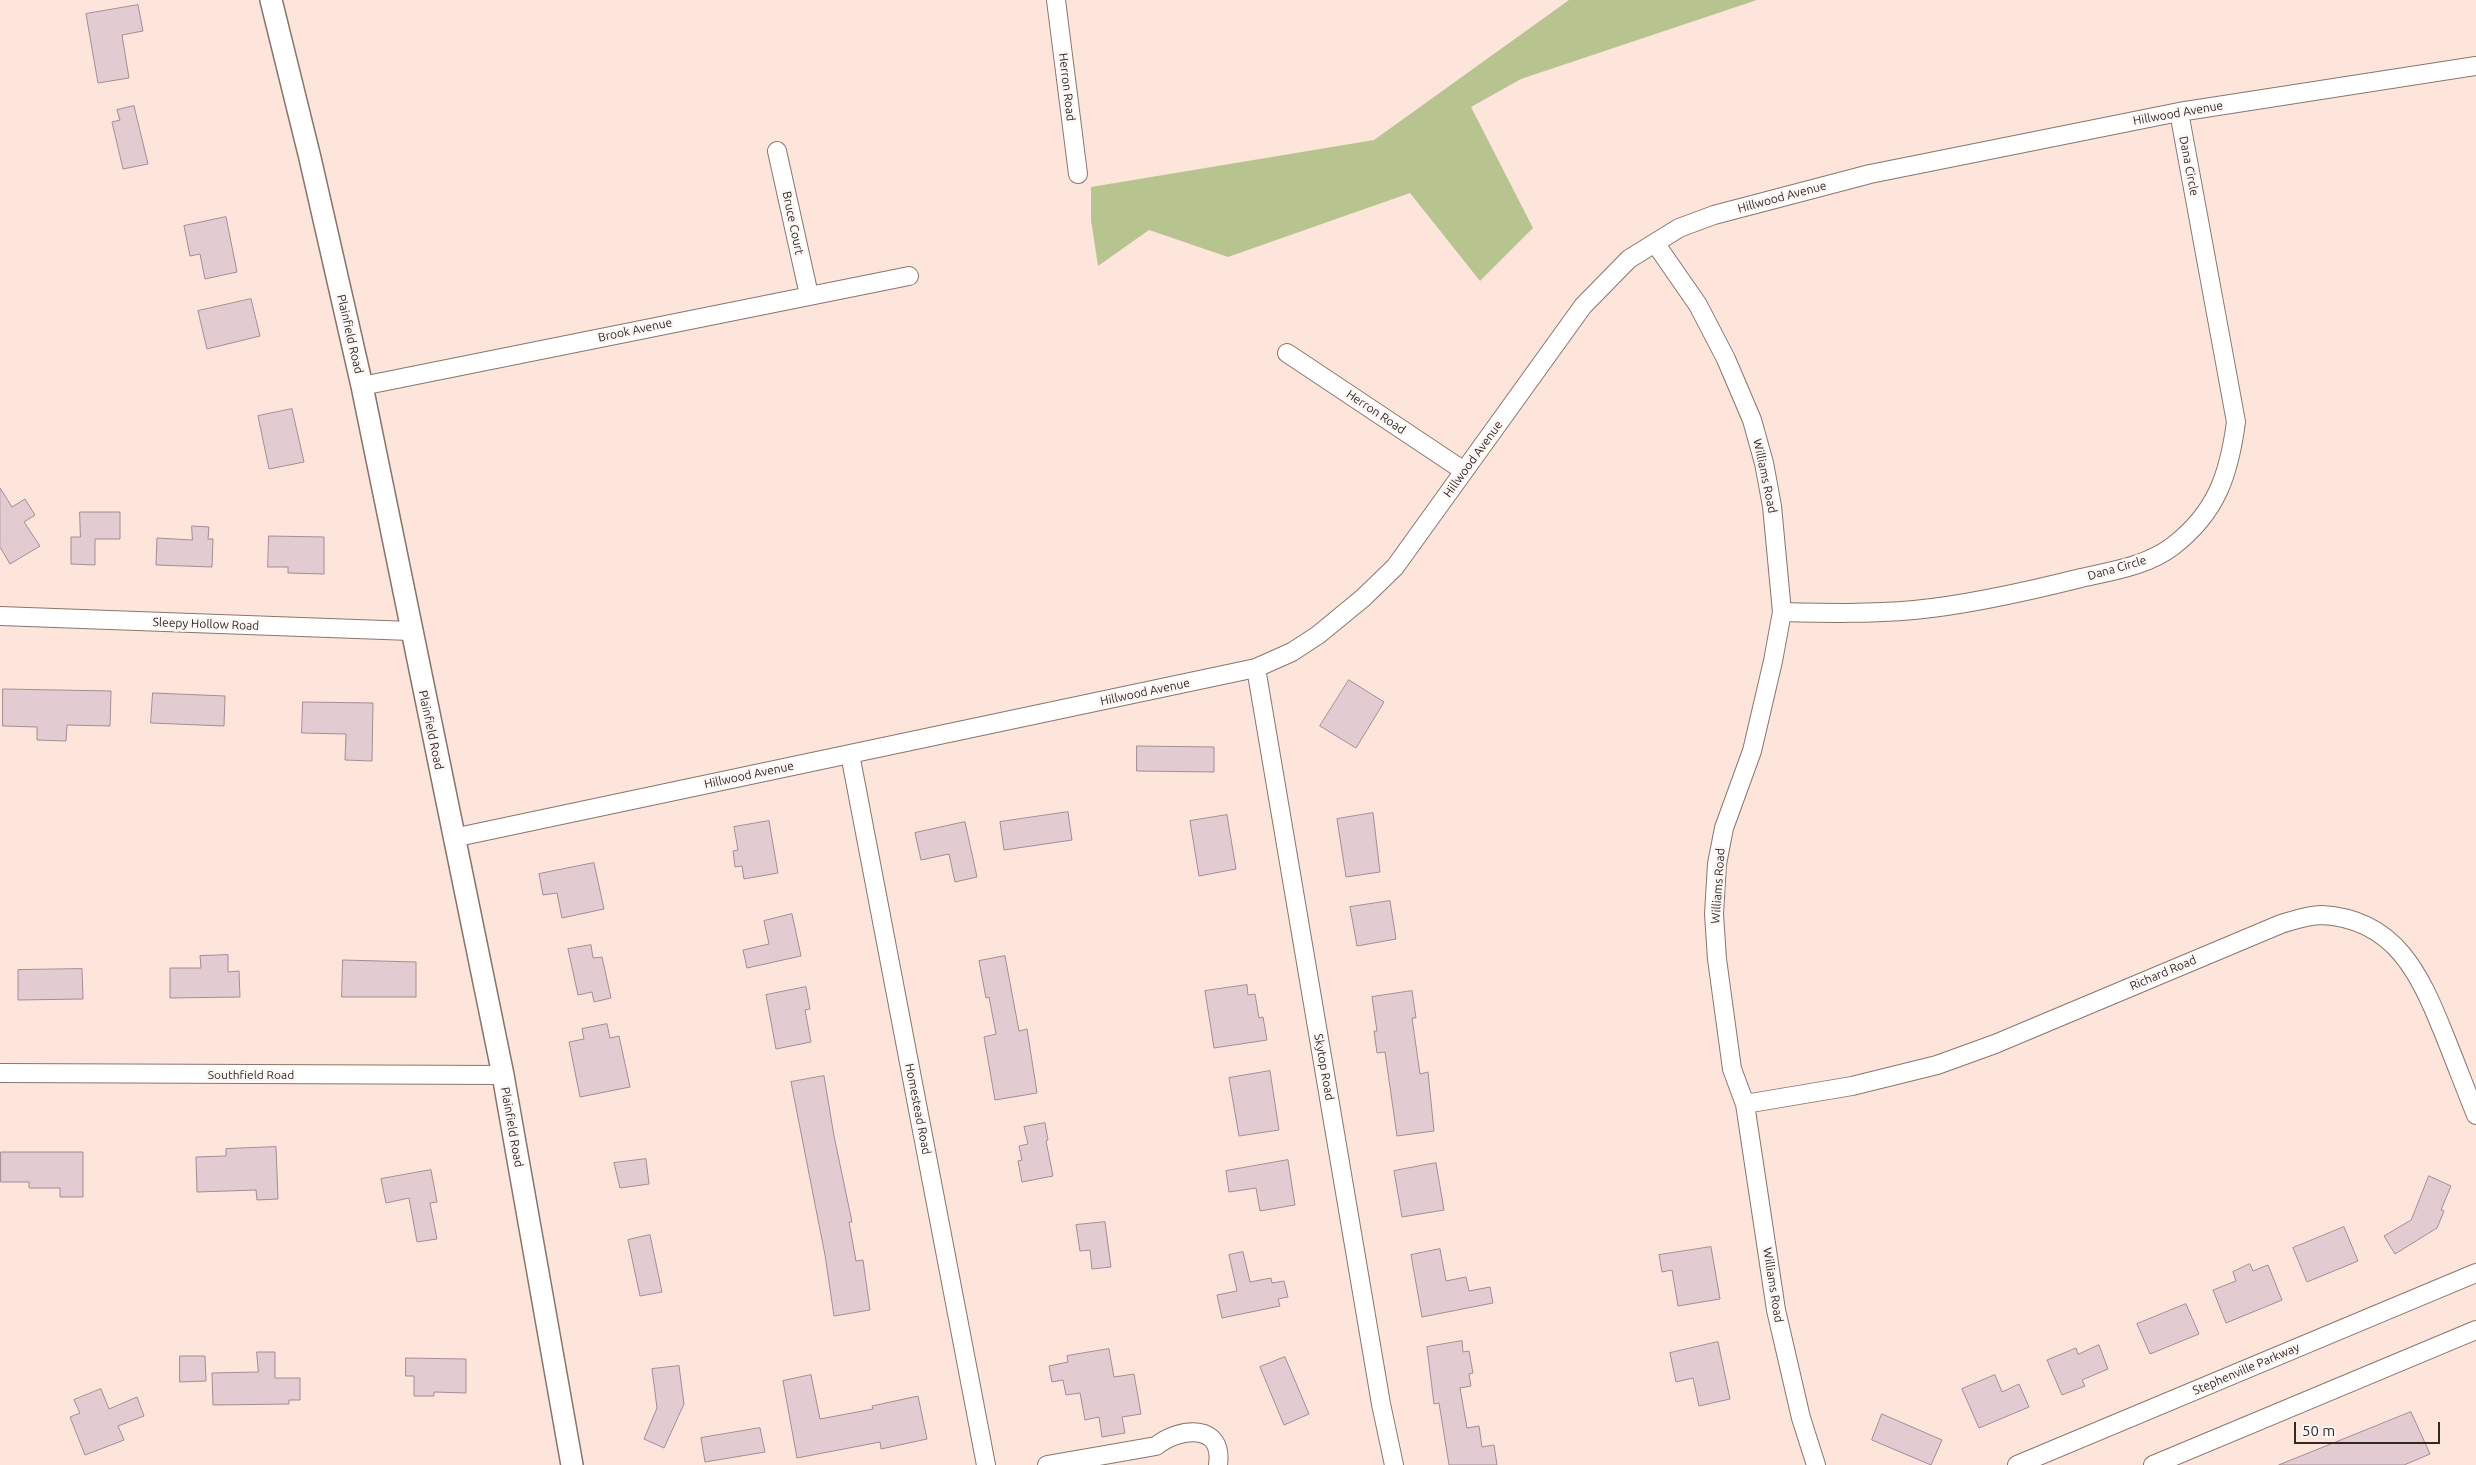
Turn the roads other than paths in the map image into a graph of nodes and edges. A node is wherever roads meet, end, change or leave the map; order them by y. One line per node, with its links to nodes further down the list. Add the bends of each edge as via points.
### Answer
1 (271, 0): 11 (street, Plainfield Road)
2 (1056, 0): 6 (street, Herron Road)
3 (2476, 66): 4 (street, Hillwood Avenue)
4 (2179, 112): 7 (street, Hillwood Avenue, via 1870,174 1714,216 1679,228); 13 (street, Dana Circle, via 2236,422 2231,459 2222,485 2193,528 2172,547 2132,566 1995,596 1916,610 1848,614)
5 (777, 151): 9 (street, Bruce Court)
6 (1078, 174)
7 (1655, 242): 12 (street, Hillwood Avenue, via 1629,260 1584,306); 13 (street, Williams Road, via 1698,305 1752,420 1772,506)
8 (908, 276): 9 (street, Brook Avenue)
9 (809, 295): 11 (street, Brook Avenue)
10 (1287, 353): 12 (street, Herron Road)
11 (362, 386): 15 (street, Plainfield Road)
12 (1464, 471): 16 (street, Hillwood Avenue, via 1395,566 1364,598 1292,652)
13 (1782, 612): 21 (street, Williams Road, via 1752,751 1724,828 1717,864 1714,914 1717,959 1732,1069)
14 (0, 616): 15 (street, Sleepy Hollow Road)
15 (411, 631): 18 (street, Plainfield Road)
16 (1256, 668): 17 (street, Hillwood Avenue); 29 (street, Skytop Road)
17 (850, 754): 18 (street, Hillwood Avenue); 26 (street, Homestead Road)
18 (453, 838): 20 (street, Plainfield Road)
19 (0, 1073): 20 (street, Southfield Road)
20 (503, 1075): 25 (street, Plainfield Road)
21 (1745, 1104): 22 (street, Richard Road, via 1852,1086 1937,1065 1995,1044 2281,924 2321,915 2366,926 2384,936 2408,960 2428,993); 30 (street, Williams Road, via 1776,1310 1801,1418)
22 (2476, 1115)
23 (2476, 1273): 31 (street, Stephenville Parkway)
24 (2476, 1330): 32 (street)
25 (572, 1465)
26 (986, 1465)
27 (1047, 1465): 28 (street, via 1156,1446 1166,1438 1184,1432 1200,1433 1210,1438 1219,1456)
28 (1218, 1465)
29 (1394, 1465)
30 (1816, 1465)
31 (2017, 1465)
32 (2153, 1465)

